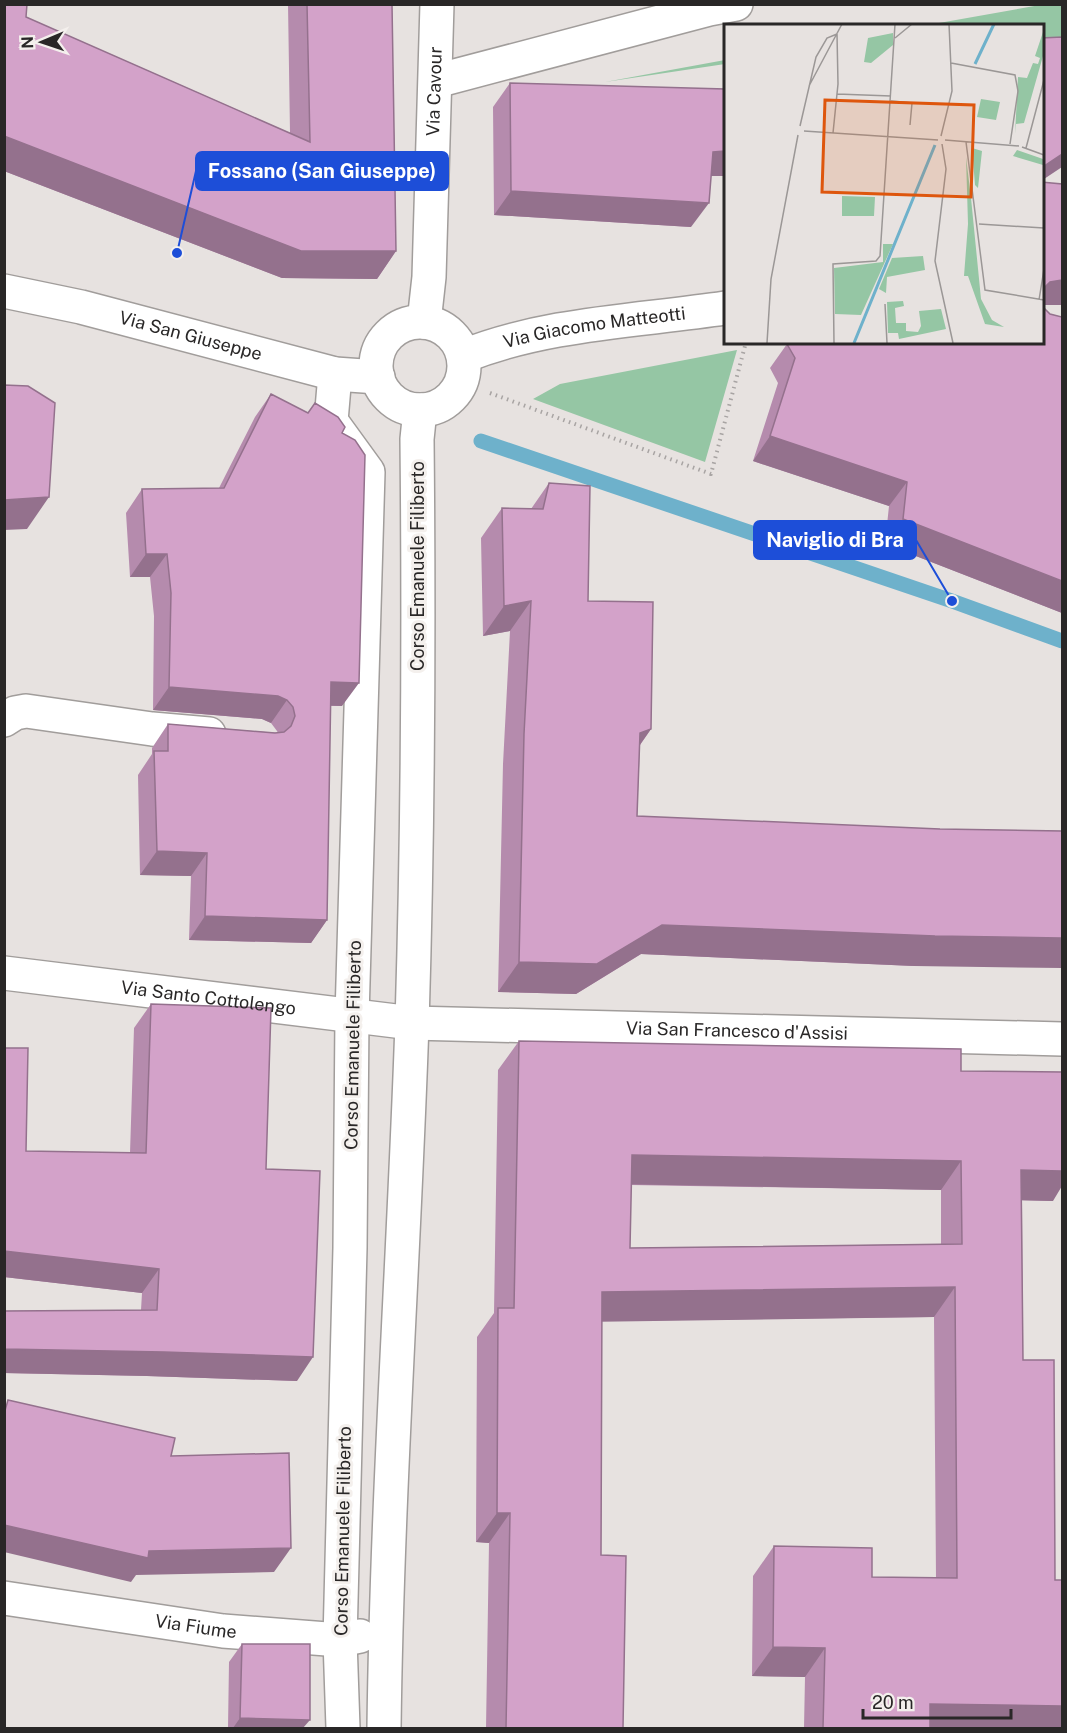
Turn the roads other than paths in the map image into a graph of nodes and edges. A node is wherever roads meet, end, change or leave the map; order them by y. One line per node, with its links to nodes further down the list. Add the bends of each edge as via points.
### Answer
1 (437, 4): 3 (street, Via Cavour)
2 (736, 4): 3 (street)
3 (436, 81): 6 (street, Via Cavour)
4 (4, 291): 8 (street, Via San Giuseppe, via 81,307)
5 (722, 308): 7 (street, Via Giacomo Matteotti, via 562,328 483,348)
6 (424, 322): 7 (street, via 449,333 458,343); 9 (street, via 397,329 387,338 379,350)
7 (462, 369): 10 (street, via 455,394 433,409)
8 (335, 374): 9 (street, Via San Giuseppe); 14 (street, Corso Emanuele Filiberto, via 331,421 368,472)
9 (378, 377): 10 (street, via 383,391 393,401)
10 (420, 410): 15 (street, Corso Emanuele Filiberto)
11 (4, 720): 12 (street, via 15,713 37,711 152,729)
12 (238, 737)
13 (4, 973): 14 (street, Via Santo Cottolengo)
14 (352, 1016): 15 (street, Via Santo Cottolengo); 19 (street, Corso Emanuele Filiberto)
15 (412, 1023): 16 (street, Via San Francesco d'Assisi); 18 (street, Corso Emanuele Filiberto)
16 (1062, 1039)
17 (4, 1598): 19 (street, Via Fiume, via 223,1632)
18 (385, 1630): 19 (street, Via Fiume); 21 (street, Corso Emanuele Filiberto)
19 (340, 1640): 20 (street, Corso Emanuele Filiberto)
20 (343, 1728)
21 (384, 1728)

